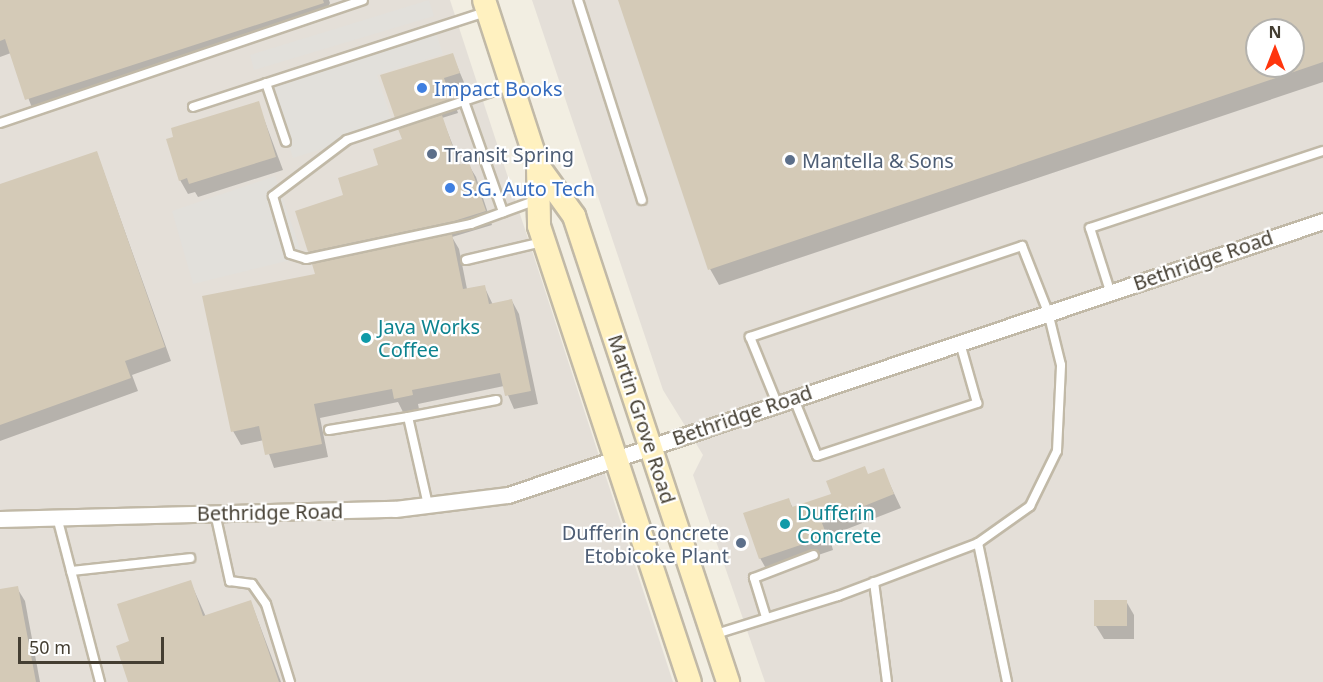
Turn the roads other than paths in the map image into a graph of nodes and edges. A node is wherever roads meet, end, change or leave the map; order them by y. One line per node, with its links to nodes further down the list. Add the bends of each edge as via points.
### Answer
1 (578, 0): 13 (lane)
2 (358, 1): 8 (lane)
3 (486, 6): 4 (lane); 5 (main road, Martin Grove Road)
4 (266, 83): 7 (lane); 9 (lane)
5 (511, 86): 6 (lane); 11 (main road, Martin Grove Road)
6 (464, 101): 14 (lane); 14 (lane, via 347,140 273,196 290,254 306,259 471,224)
7 (193, 107)
8 (0, 123)
9 (286, 142)
10 (1323, 151): 18 (lane, via 1090,228)
11 (538, 166): 12 (main road, Martin Grove Road); 26 (main road, Martin Grove Road, via 574,216)
12 (539, 199): 14 (lane); 16 (main road, Martin Grove Road)
13 (642, 200)
14 (503, 212)
15 (1323, 221): 18 (street, Bethridge Road)
16 (544, 242): 17 (lane); 27 (main road, Martin Grove Road)
17 (466, 260)
18 (1110, 291): 19 (street, Bethridge Road)
19 (1048, 312): 20 (street, Bethridge Road); 23 (lane, via 1022,246 750,337); 32 (lane, via 1061,365 1058,451 1030,506)
20 (960, 343): 21 (street, Bethridge Road); 21 (lane, via 976,403 817,456)
21 (793, 397): 23 (street, Bethridge Road)
22 (496, 400): 24 (lane)
23 (777, 403): 26 (street, Bethridge Road)
24 (408, 417): 25 (lane); 28 (lane)
25 (330, 430)
26 (651, 446): 27 (street, Bethridge Road); 38 (main road, Martin Grove Road)
27 (617, 457): 28 (street, Bethridge Road, via 508,495); 41 (main road, Martin Grove Road)
28 (428, 505): 29 (street, Bethridge Road)
29 (215, 513): 30 (street, Bethridge Road); 40 (lane, via 230,581 252,584 266,604)
30 (57, 517): 31 (street, Bethridge Road); 35 (lane)
31 (0, 519)
32 (978, 543): 36 (lane); 44 (lane)
33 (814, 555): 37 (lane, via 754,578)
34 (190, 558): 35 (lane)
35 (71, 571): 39 (lane)
36 (874, 582): 37 (lane); 43 (lane)
37 (766, 617): 38 (lane)
38 (712, 635): 42 (main road, Martin Grove Road)
39 (100, 682)
40 (290, 682)
41 (690, 682)
42 (728, 682)
43 (887, 682)
44 (1007, 682)

